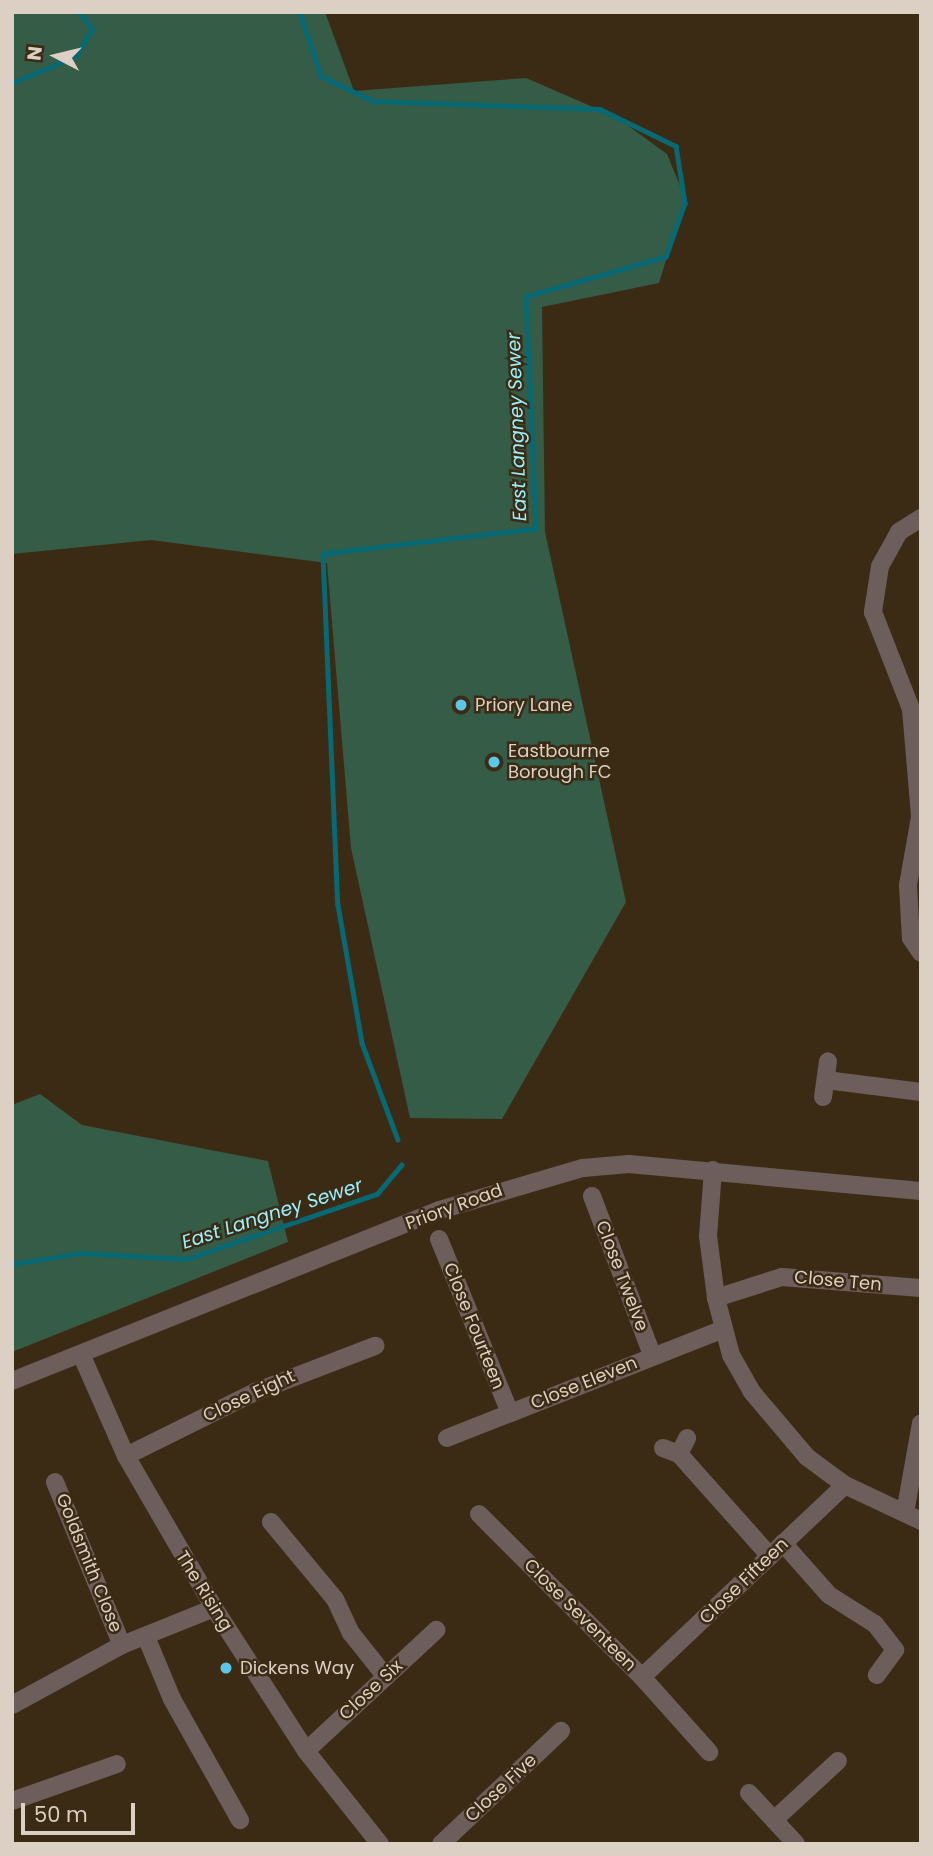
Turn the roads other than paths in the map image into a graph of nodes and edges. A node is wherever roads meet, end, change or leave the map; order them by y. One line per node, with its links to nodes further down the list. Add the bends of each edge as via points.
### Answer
1 (921, 517): 2 (street, via 899,532 880,566 873,612 911,709)
2 (920, 817): 3 (street, via 908,885 911,938)
3 (921, 953)
4 (828, 1061): 5 (street, via 825,1088)
5 (921, 1092)
6 (713, 1170): 7 (street, Priory Road); 11 (street, via 708,1236); 14 (street, Priory Road, via 629,1164 545,1176 440,1210)
7 (921, 1191)
8 (592, 1196): 15 (street, Close Twelve)
9 (439, 1239): 17 (street, Close Fourteen)
10 (921, 1288): 11 (street, Close Ten, via 782,1277)
11 (716, 1298): 12 (street)
12 (721, 1329): 15 (street, Close Eleven); 23 (street, via 752,1392 782,1433)
13 (375, 1346): 21 (street, Close Eight, via 255,1392)
14 (81, 1354): 16 (street, Priory Road); 21 (street, The Rising)
15 (652, 1355): 17 (street, Close Eleven)
16 (12, 1381)
17 (510, 1413): 19 (street, Close Eleven)
18 (921, 1423): 25 (street)
19 (447, 1438)
20 (687, 1438): 27 (street, via 671,1451)
21 (126, 1456): 28 (street, The Rising)
22 (55, 1482): 31 (street, Goldsmith Close)
23 (845, 1485): 25 (street); 27 (street, Close Fifteen)
24 (479, 1514): 34 (street, Close Seventeen)
25 (913, 1517)
26 (271, 1522): 33 (street, via 335,1599 351,1633)
27 (776, 1549): 32 (street, via 829,1594 884,1624 895,1650); 34 (street, Close Fifteen)
28 (214, 1608): 30 (street); 39 (street, The Rising)
29 (436, 1630): 33 (street, Close Six)
30 (147, 1639): 31 (street); 45 (street, via 172,1699)
31 (122, 1645): 35 (street)
32 (877, 1675)
33 (386, 1677): 39 (street, Close Six)
34 (642, 1677): 37 (street, Close Seventeen)
35 (12, 1705)
36 (694, 1706): 37 (street)
37 (679, 1718): 40 (street, Close Seventeen)
38 (561, 1731): 48 (street, Close Five)
39 (306, 1751): 47 (street, The Rising)
40 (709, 1752)
41 (838, 1761): 46 (street)
42 (117, 1764): 44 (street)
43 (749, 1793): 46 (street)
44 (12, 1801)
45 (240, 1820)
46 (774, 1820): 49 (street)
47 (380, 1844)
48 (441, 1844)
49 (796, 1844)

